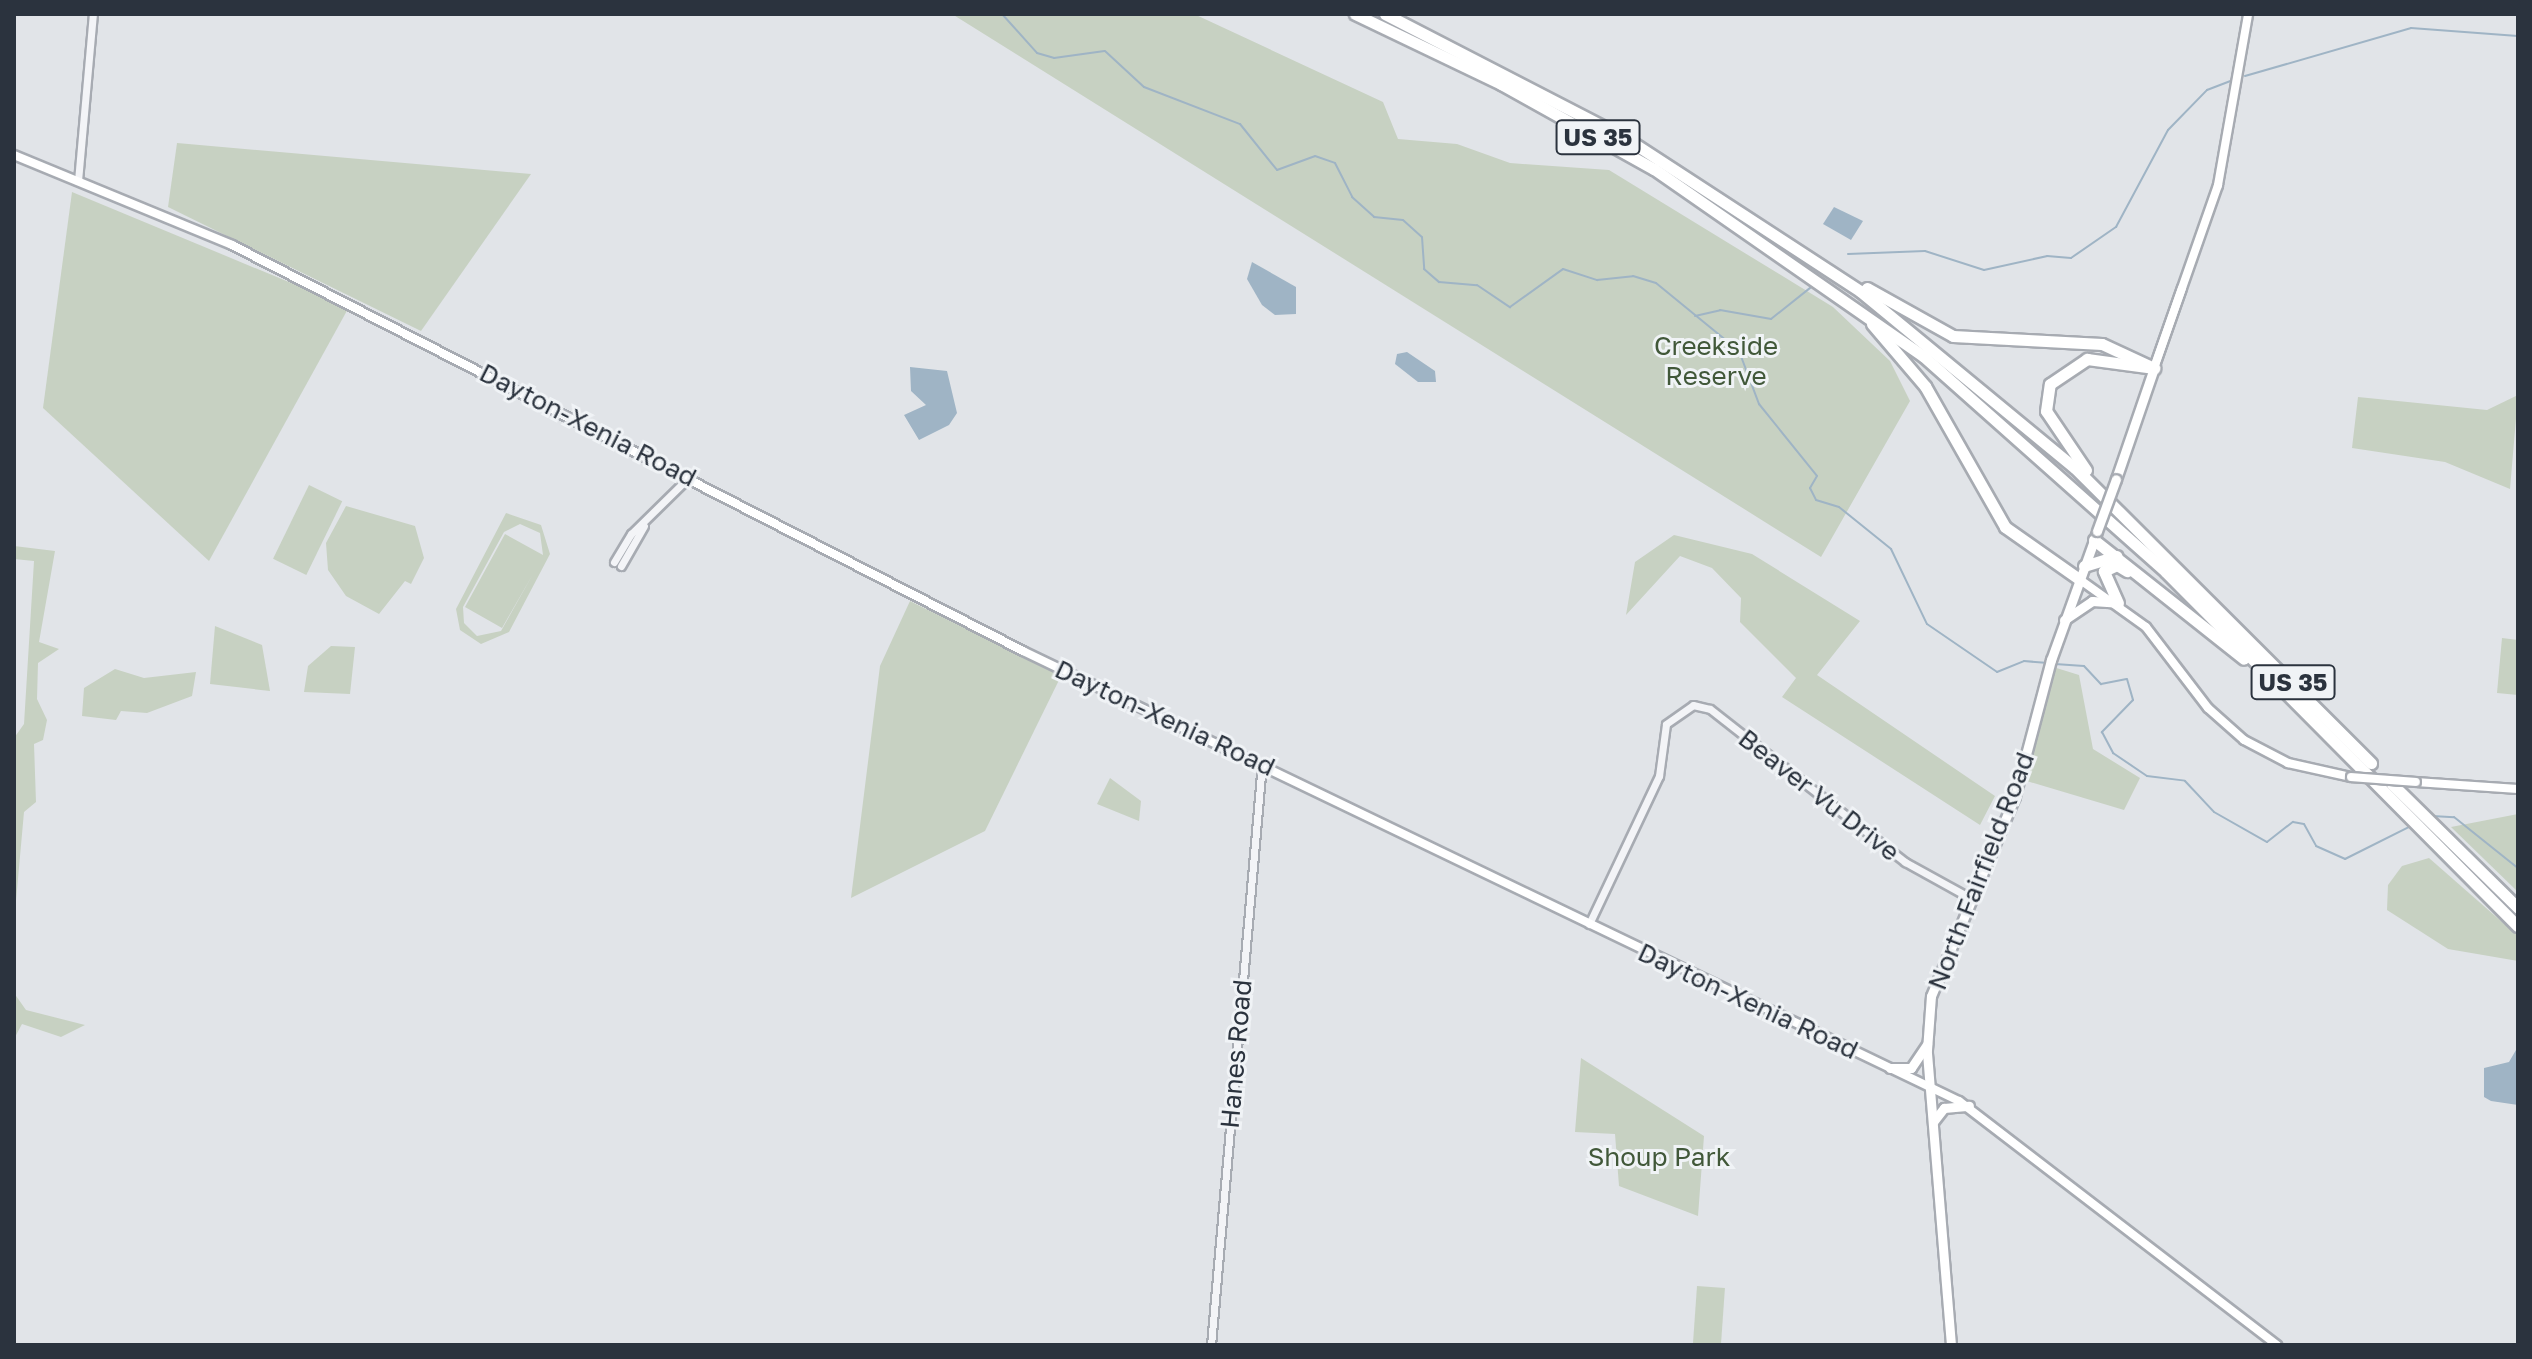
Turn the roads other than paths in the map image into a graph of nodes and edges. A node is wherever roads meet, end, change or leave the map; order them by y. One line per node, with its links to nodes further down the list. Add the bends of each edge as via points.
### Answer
1 (93, 14): 6 (street)
2 (1355, 14): 8 (highway, US 35, via 1577,124)
3 (1385, 14): 7 (highway, US 35, via 1577,111)
4 (2248, 14): 9 (main road, North Fairfield Road, via 2227,151)
5 (14, 155): 6 (main road, Dayton-Xenia Road)
6 (78, 181): 10 (main road, Dayton-Xenia Road, via 232,245)
7 (1777, 233): 9 (highway, via 1953,336 2102,344); 11 (highway, US 35, via 1993,396)
8 (1827, 283): 16 (highway, via 1925,386 2005,527); 20 (highway, US 35, via 2048,460)
9 (2154, 368): 11 (highway, via 2087,359 2061,370 2045,396 2062,439); 12 (main road, North Fairfield Road, bridge)
10 (689, 477): 14 (street); 21 (main road, Dayton-Xenia Road, via 1023,651)
11 (2123, 514): 23 (highway, US 35)
12 (2096, 536): 13 (highway); 15 (main road, North Fairfield Road)
13 (2116, 556): 15 (highway); 17 (highway)
14 (617, 564)
15 (2084, 566): 16 (main road, North Fairfield Road)
16 (2079, 579): 18 (main road); 19 (main road, North Fairfield Road)
17 (2160, 589): 18 (highway, via 2109,567 2102,578); 20 (highway)
18 (2118, 603): 19 (main road, via 2092,601); 22 (main road, bridge, via 2244,740 2288,763 2351,777)
19 (2064, 620): 25 (main road, North Fairfield Road, via 2015,796)
20 (2297, 703): 23 (highway, US 35)
21 (1262, 763): 27 (main road, Dayton-Xenia Road); 34 (street, Hanes Road)
22 (2518, 789)
23 (2414, 812): 24 (highway, US 35)
24 (2440, 838): 26 (highway, US 35); 28 (highway, US 35)
25 (1972, 899): 27 (street, Beaver Vu Drive, via 1905,862 1710,709 1688,705 1669,719 1662,767); 29 (main road, North Fairfield Road, via 1937,974)
26 (2518, 908)
27 (1589, 924): 30 (main road, Dayton-Xenia Road)
28 (2518, 926)
29 (1927, 1044): 30 (main road, via 1911,1068); 31 (main road, North Fairfield Road)
30 (1890, 1068): 31 (main road, Dayton-Xenia Road)
31 (1930, 1087): 32 (main road, Dayton-Xenia Road); 33 (main road, North Fairfield Road)
32 (1969, 1106): 33 (main road, via 1944,1108); 36 (main road, Dayton-Xenia Road)
33 (1933, 1122): 35 (main road, North Fairfield Road)
34 (1211, 1345)
35 (1951, 1345)
36 (2277, 1345)

